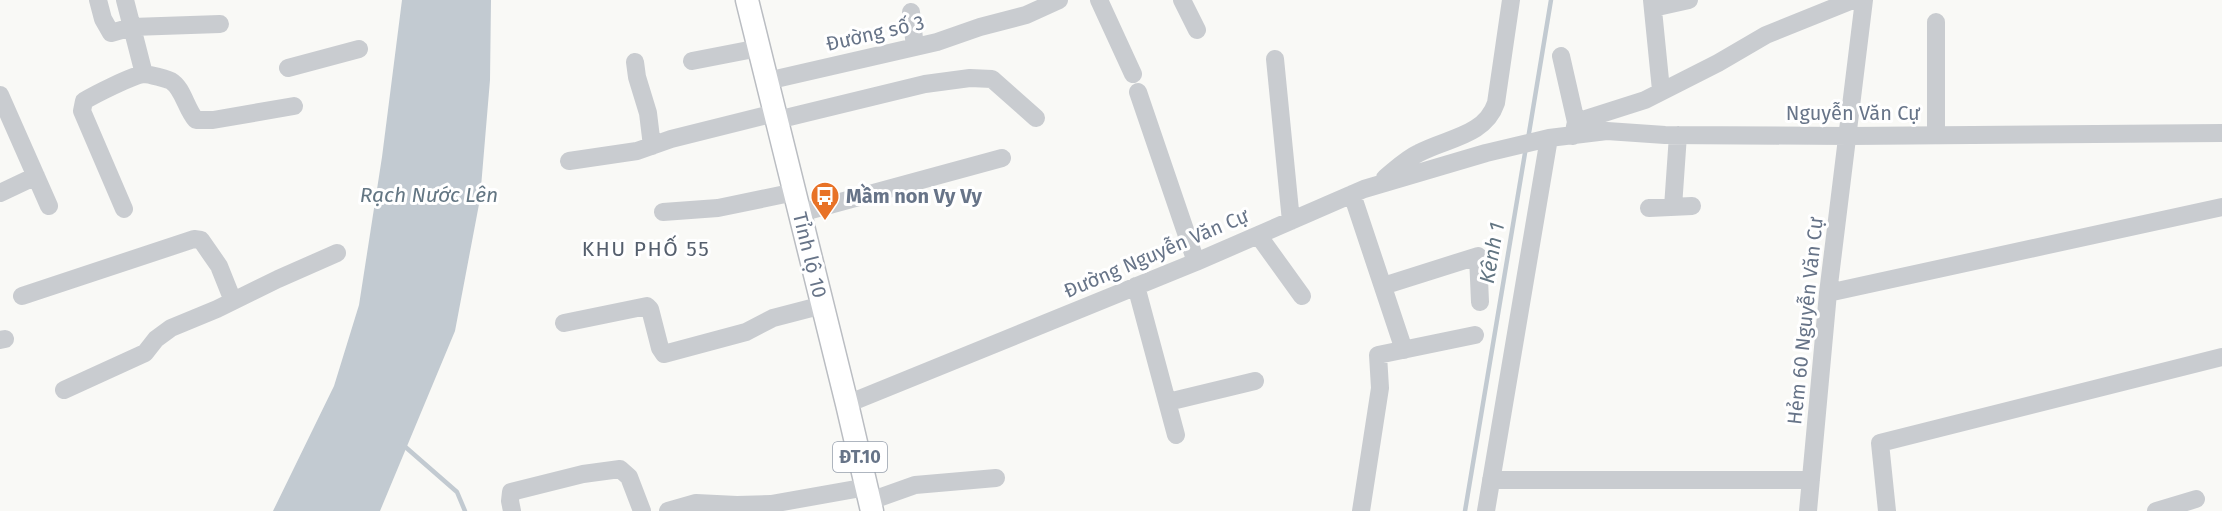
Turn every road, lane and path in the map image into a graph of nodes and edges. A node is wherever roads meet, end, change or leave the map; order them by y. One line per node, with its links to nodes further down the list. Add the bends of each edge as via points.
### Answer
1 (99, 0): 15 (street, via 109,31)
2 (125, 0): 15 (street)
3 (747, 0): 18 (main road, Tỉnh lộ 10 / ĐT.10)
4 (1059, 0): 17 (street, Đường số 3, via 1026,15)
5 (1099, 0): 26 (street)
6 (1182, 0): 16 (street)
7 (1511, 0): 45 (street, via 1493,113 1477,129 1416,154)
8 (1689, 0): 11 (street)
9 (1853, 0): 28 (street, via 1766,35)
10 (1864, 0): 38 (street, Hẻm 60 Nguyễn Văn Cự)
11 (1653, 4): 28 (street)
12 (911, 12): 17 (street)
13 (1936, 22): 37 (street)
14 (220, 24): 15 (street)
15 (132, 27): 25 (street)
16 (1197, 30)
17 (915, 47): 27 (street, Đường số 3)
18 (759, 48): 22 (street); 27 (main road, Tỉnh lộ 10 / ĐT.10)
19 (359, 49): 24 (street)
20 (1561, 56): 34 (street)
21 (1275, 59): 56 (street)
22 (693, 61)
23 (635, 62): 40 (street)
24 (288, 68)
25 (144, 74): 31 (street, via 171,81 196,120); 54 (street, via 102,90 84,101 82,111)
26 (1133, 74)
27 (767, 81): 32 (main road, Tỉnh lộ 10 / ĐT.10)
28 (1661, 90): 34 (street)
29 (1138, 92): 59 (street)
30 (2, 105): 44 (street)
31 (294, 106)
32 (776, 116): 33 (street, via 970,78 992,79); 40 (street); 48 (main road, Tỉnh lộ 10 / ĐT.10)
33 (1036, 118)
34 (1574, 129): 36 (street, Nguyễn Văn Cự); 39 (street, Nguyễn Văn Cự)
35 (2222, 133): 37 (street, Nguyễn Văn Cự)
36 (1678, 135): 38 (street, Nguyễn Văn Cự); 51 (street)
37 (1936, 135): 38 (street, Nguyễn Văn Cự)
38 (1849, 136): 62 (street, Hẻm 60 Nguyễn Văn Cự)
39 (1549, 138): 41 (street, Nguyễn Văn Cự); 78 (street)
40 (652, 146): 43 (street)
41 (1486, 153): 45 (street, Đường Nguyễn Văn Cự)
42 (1002, 158): 48 (street)
43 (569, 161)
44 (36, 176): 46 (street); 49 (street)
45 (1378, 183): 47 (street, Đường Nguyễn Văn Cự)
46 (0, 193)
47 (1352, 194): 56 (street, Đường Nguyễn Văn Cự); 61 (street)
48 (797, 202): 55 (street); 67 (main road, Tỉnh lộ 10 / ĐT.10)
49 (49, 206)
50 (1692, 206): 51 (street)
51 (1673, 207): 53 (street)
52 (2222, 207): 62 (street)
53 (1649, 208)
54 (124, 209)
55 (663, 212)
56 (1291, 221): 57 (street, Đường Nguyễn Văn Cự)
57 (1258, 235): 59 (street, Đường Nguyễn Văn Cự); 64 (street)
58 (338, 253): 65 (street)
59 (1196, 262): 60 (street, Đường Nguyễn Văn Cự)
60 (1136, 286): 74 (street); 75 (street, Đường Nguyễn Văn Cự)
61 (1383, 286): 66 (street, via 1478,256); 70 (street)
62 (1828, 292): 79 (street, Hẻm 60 Nguyễn Văn Cự)
63 (22, 296): 65 (street, via 194,239 201,240 219,266)
64 (1302, 296)
65 (233, 301): 73 (street, via 171,328 145,352)
66 (1480, 302)
67 (823, 305): 68 (street, via 773,318 746,332 664,354 647,306); 75 (main road, Tỉnh lộ 10 / ĐT.10)
68 (564, 323)
69 (1475, 335): 70 (street)
70 (1404, 350): 85 (street, via 1378,356 1380,388)
71 (2222, 357): 88 (street, via 1880,443)
72 (1255, 381): 74 (street)
73 (64, 390)
74 (1168, 402): 76 (street)
75 (848, 404): 81 (main road, Tỉnh lộ 10 / ĐT.10)
76 (1176, 435)
77 (996, 478): 81 (street, via 915,485)
78 (1491, 480): 79 (street); 86 (street)
79 (1811, 480): 87 (street, Hẻm 60 Nguyễn Văn Cự)
80 (2196, 499): 89 (street)
81 (870, 500): 84 (street, via 737,505 696,502)
82 (512, 511): 83 (street, via 511,492 620,469 629,477)
83 (642, 511)
84 (668, 511)
85 (1361, 511)
86 (1486, 511)
87 (1808, 511)
88 (1887, 511)
89 (2156, 511)

